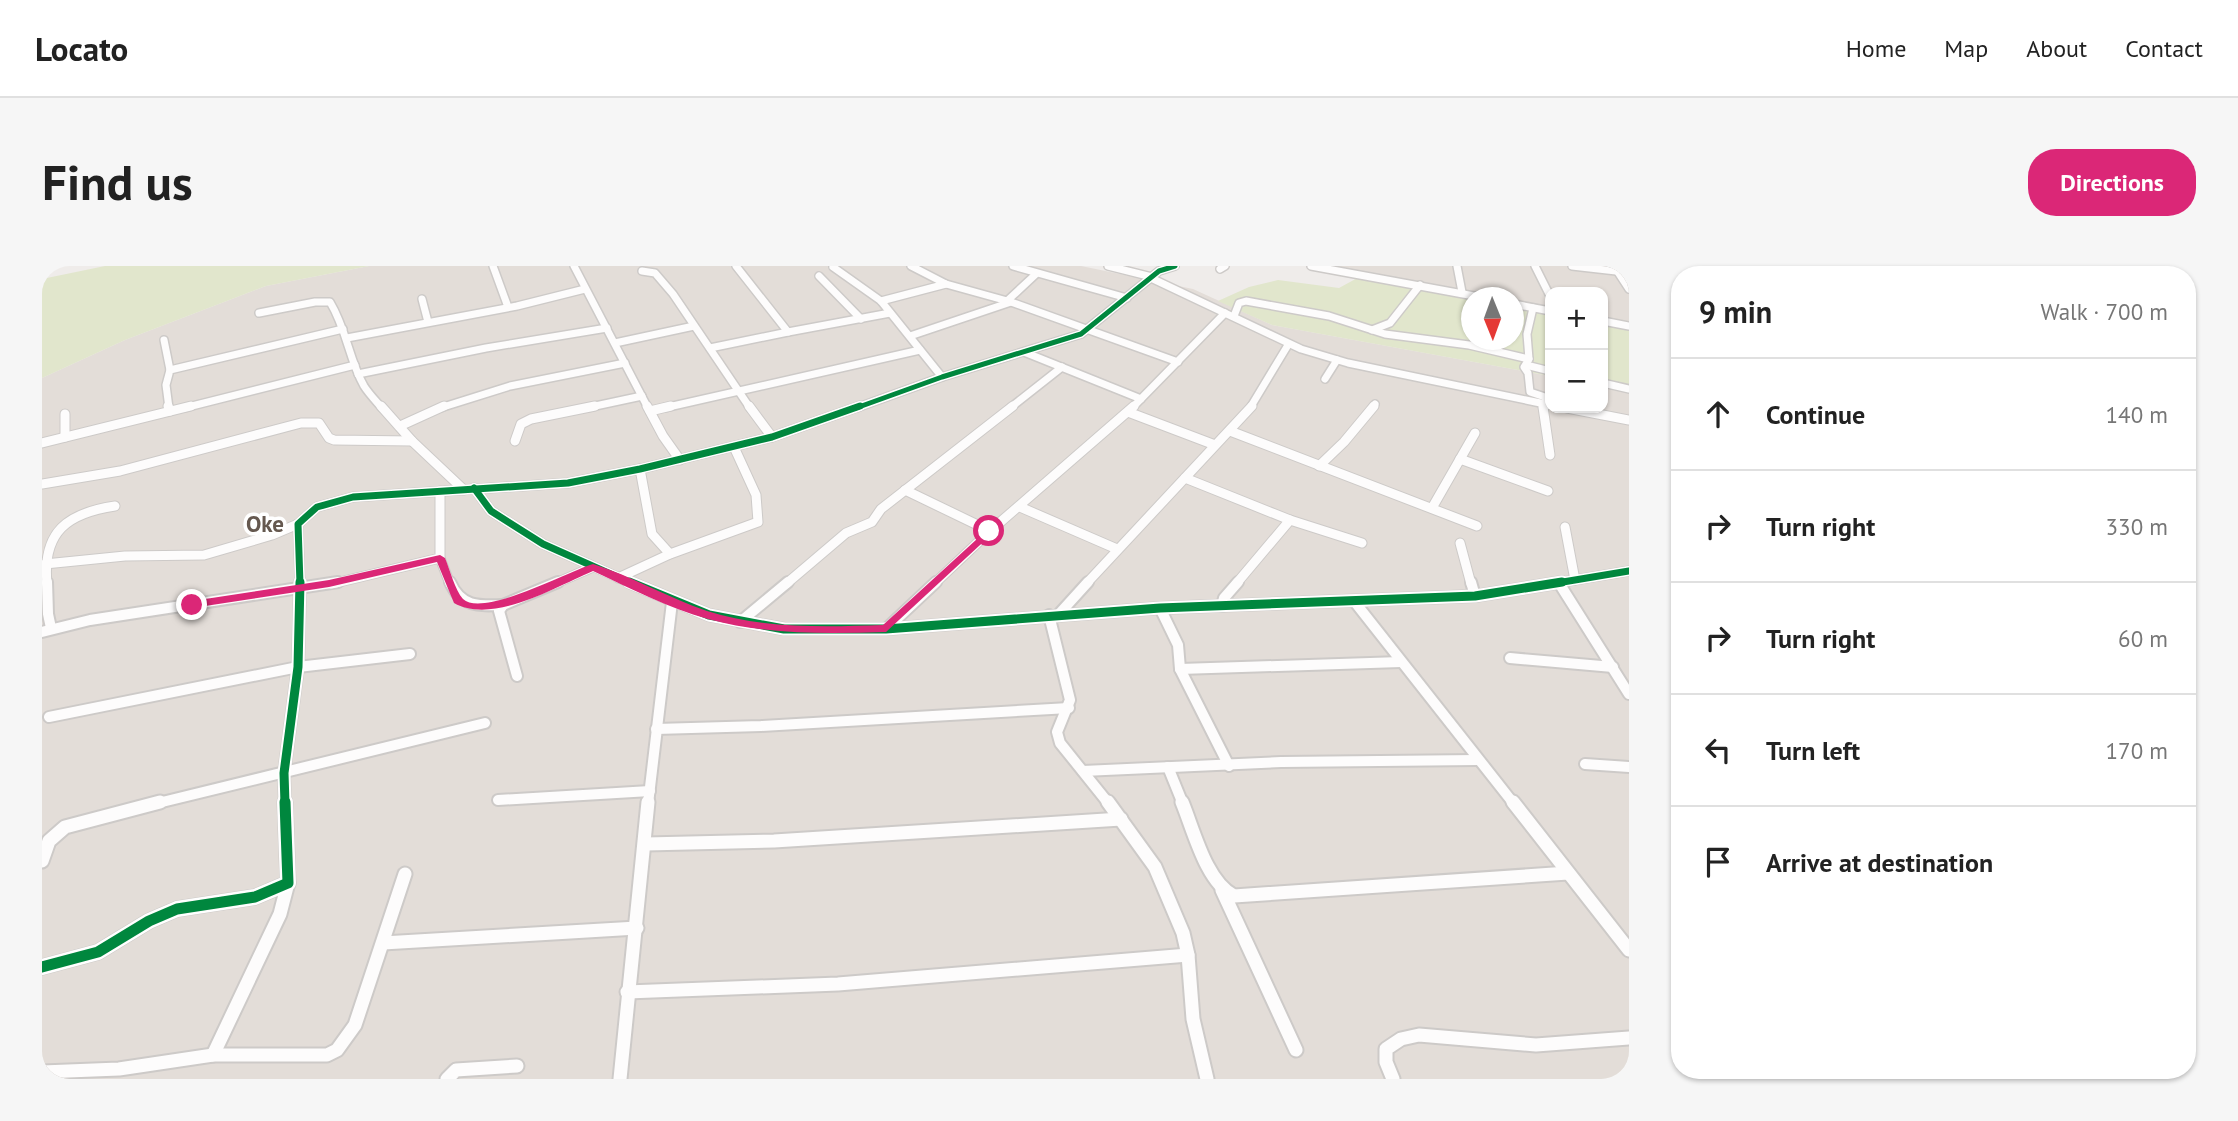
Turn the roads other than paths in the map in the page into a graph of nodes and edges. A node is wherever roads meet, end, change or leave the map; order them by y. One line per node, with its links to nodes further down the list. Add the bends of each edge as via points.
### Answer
1 (493, 266): 32 (street)
2 (574, 266): 25 (street)
3 (736, 266): 48 (street)
4 (911, 266): 20 (street)
5 (1013, 266): 17 (street)
6 (1108, 266): 19 (street)
7 (1154, 266): 15 (street)
8 (1175, 266): 15 (street)
9 (1311, 266): 21 (street)
10 (1457, 266): 22 (street)
11 (1535, 266): 23 (street)
12 (1572, 266): 14 (street)
13 (833, 267): 29 (street)
14 (1615, 269): 24 (street)
15 (1165, 270): 19 (street)
16 (642, 271): 42 (street, via 659,277)
17 (1036, 274): 28 (street); 30 (street)
18 (819, 276): 39 (street)
19 (1151, 277): 28 (street); 37 (street)
20 (946, 284): 29 (street); 30 (street)
21 (1420, 285): 26 (street); 47 (street, via 1390,323)
22 (1461, 287)
23 (1546, 287)
24 (1629, 288)
25 (585, 289): 32 (street); 44 (street)
26 (1461, 292)
27 (422, 299): 40 (street)
28 (1127, 299): 46 (street)
29 (881, 301): 36 (street)
30 (1009, 302): 46 (street); 49 (street)
31 (1524, 306): 33 (street)
32 (508, 307): 40 (street)
33 (1533, 308): 34 (street); 59 (street, via 1527,334)
34 (1545, 310)
35 (259, 313): 45 (street, via 326,301 334,307)
36 (890, 313): 39 (street); 49 (street)
37 (1225, 313): 38 (street); 58 (street)
38 (1234, 316): 47 (street, via 1239,303 1245,301 1329,316); 53 (street)
39 (861, 319): 48 (street)
40 (428, 322): 50 (street)
41 (1608, 322): 43 (street)
42 (694, 326): 52 (street); 54 (street)
43 (1629, 326)
44 (607, 328): 52 (street); 65 (street)
45 (343, 329): 50 (street); 64 (street)
46 (1088, 330): 56 (street); 58 (street)
47 (1371, 330): 59 (street, via 1469,345)
48 (788, 332): 54 (street)
49 (910, 336): 55 (street)
50 (347, 338): 61 (street)
51 (164, 340): 64 (street)
52 (615, 343): 60 (street)
53 (1288, 345): 57 (street); 84 (street, via 1249,410)
54 (710, 348): 69 (street)
55 (920, 350): 66 (street); 69 (street)
56 (1024, 352): 62 (street); 66 (street)
57 (1338, 360): 67 (street); 75 (street)
58 (1178, 362): 73 (street)
59 (1528, 362): 63 (street); 72 (street, via 1524,367 1530,392)
60 (625, 363): 71 (street); 83 (street, via 486,393)
61 (355, 365): 65 (street); 77 (street)
62 (1062, 367): 73 (street); 101 (street)
63 (1545, 369)
64 (170, 370): 77 (street, via 165,393)
65 (358, 374): 83 (street)
66 (942, 377): 87 (street)
67 (1325, 379)
68 (1608, 384): 70 (street)
69 (738, 389): 78 (street); 87 (street)
70 (1629, 389)
71 (642, 396): 78 (street); 89 (street, via 531,419 521,424)
72 (1545, 397)
73 (1141, 399): 79 (street)
74 (1375, 404): 96 (street)
75 (1545, 404)
76 (1545, 407): 93 (street)
77 (170, 411): 86 (street)
78 (650, 411): 95 (street)
79 (1128, 412): 91 (street); 105 (street)
80 (1593, 413): 82 (street)
81 (65, 414): 86 (street)
82 (1629, 420)
83 (400, 426): 88 (street)
84 (1230, 431): 91 (street); 96 (street)
85 (1475, 433): 94 (street)
86 (65, 437): 90 (street)
87 (772, 437): 92 (street)
88 (412, 441): 99 (street, via 334,440 321,422 301,423 120,471); 100 (street)
89 (515, 442)
90 (42, 443)
91 (1214, 445): 98 (street)
92 (734, 447): 95 (street); 116 (street, via 750,481 758,522)
93 (1550, 455)
94 (1460, 459): 102 (street); 106 (street)
95 (680, 460): 97 (street)
96 (1319, 466): 106 (street)
97 (640, 469): 100 (street, via 568,483); 116 (street, via 652,534)
98 (1185, 478): 107 (street); 115 (street)
99 (42, 484)
100 (469, 489): 103 (street); 119 (street, via 491,511)
101 (905, 490): 111 (street); 132 (street, via 881,509 872,523 846,533)
102 (1548, 491)
103 (440, 492): 108 (street, via 334,501 317,507); 117 (street)
104 (115, 506): 112 (street, via 70,517)
105 (1020, 506): 111 (street); 115 (street)
106 (1432, 508): 109 (street)
107 (1290, 520): 113 (street); 129 (street)
108 (298, 524): 118 (street, via 204,555); 124 (street)
109 (1477, 526)
110 (1565, 527): 122 (street)
111 (989, 531): 133 (street)
112 (46, 543): 118 (street)
113 (1362, 543)
114 (1460, 543): 125 (street)
115 (1117, 549): 131 (street)
116 (670, 554): 121 (street)
117 (440, 558): 124 (street); 128 (street, via 458,600 474,606)
118 (45, 564): 134 (street)
119 (593, 567): 121 (street); 128 (street)
120 (1629, 571): 122 (street)
121 (618, 578): 127 (street)
122 (1575, 580): 123 (street)
123 (1559, 583): 125 (street); 139 (street)
124 (299, 587): 134 (street); 138 (street)
125 (1475, 596): 126 (street)
126 (1354, 601): 129 (street); 137 (street)
127 (672, 602): 132 (street); 146 (street)
128 (503, 605): 141 (street, via 499,611)
129 (1222, 606): 130 (street)
130 (1160, 608): 131 (street); 140 (street, via 1180,649)
131 (1054, 615): 133 (street); 143 (street)
132 (740, 622): 133 (street, via 794,629)
133 (886, 629)
134 (46, 630)
135 (410, 654): 138 (street)
136 (1510, 658): 139 (street)
137 (1401, 662): 140 (street); 147 (street)
138 (298, 667): 144 (street); 153 (street)
139 (1613, 667): 142 (street)
140 (1180, 669): 149 (street)
141 (517, 676)
142 (1629, 694)
143 (1069, 708): 146 (street); 152 (street, via 1057,732 1060,743)
144 (49, 717)
145 (485, 723): 153 (street)
146 (656, 729): 154 (street)
147 (1478, 760): 149 (street); 159 (street)
148 (1586, 764): 151 (street)
149 (1229, 766): 150 (street)
150 (1168, 767): 152 (street); 162 (street)
151 (1629, 767)
152 (1083, 771): 156 (street)
153 (284, 773): 158 (street, via 65,827 47,842); 161 (street)
154 (650, 791): 155 (street); 157 (street)
155 (498, 800)
156 (1121, 819): 157 (street, via 774,841); 166 (street, via 1154,867 1183,933)
157 (646, 844): 163 (street)
158 (42, 861)
159 (1568, 873): 162 (street, via 1234,896); 165 (street)
160 (405, 874): 164 (street)
161 (288, 883): 167 (street, via 255,897 177,909 98,952); 171 (street, via 281,914)
162 (1222, 890): 170 (street)
163 (637, 928): 164 (street); 168 (street)
164 (383, 943): 171 (street, via 355,1025 337,1050 327,1055)
165 (1629, 950)
166 (1188, 956): 168 (street, via 829,985); 176 (street, via 1193,1019)
167 (42, 967)
168 (627, 992): 175 (street)
169 (1629, 1038): 177 (street, via 1536,1045 1419,1035 1386,1049)
170 (1296, 1050)
171 (213, 1055): 173 (street, via 120,1069)
172 (517, 1066): 174 (street, via 456,1070)
173 (42, 1072)
174 (447, 1079)
175 (620, 1079)
176 (1207, 1079)
177 (1393, 1079)

